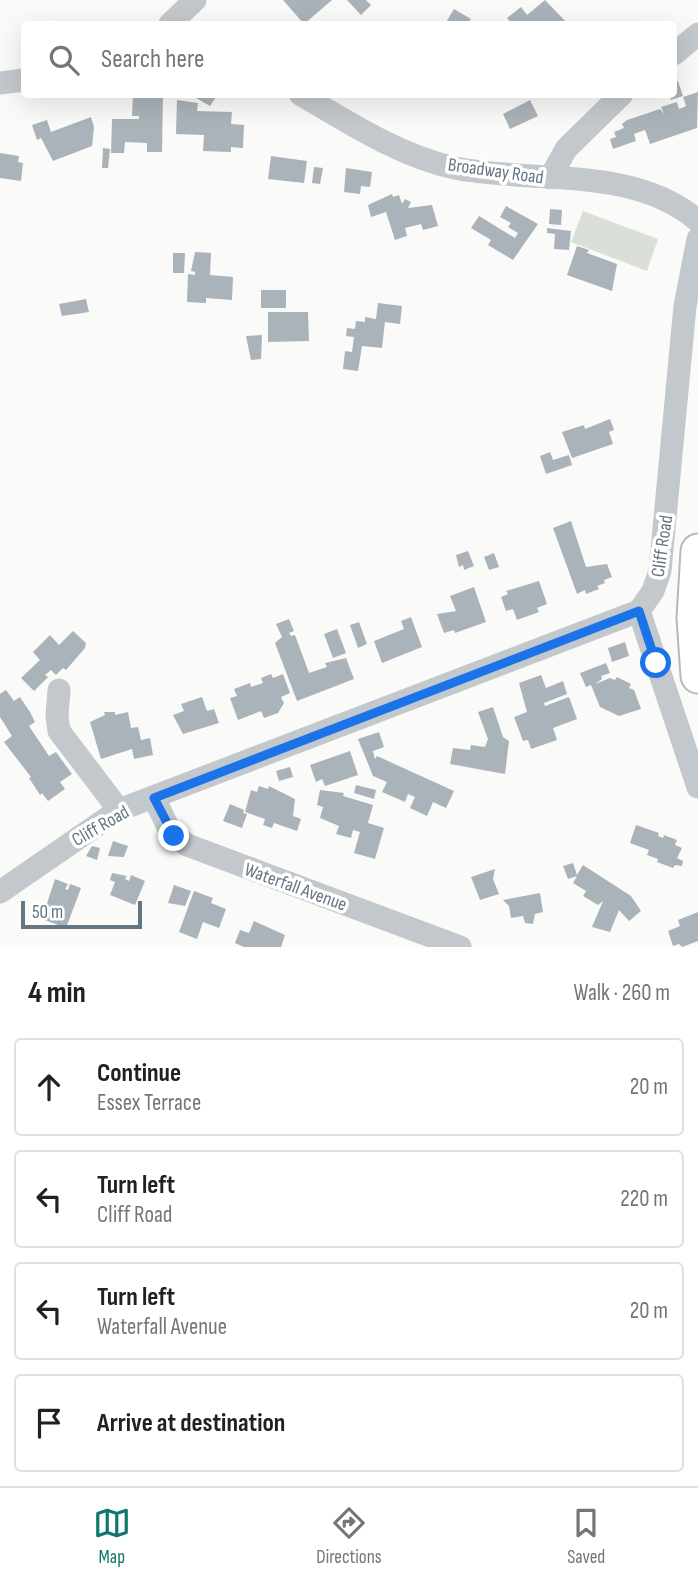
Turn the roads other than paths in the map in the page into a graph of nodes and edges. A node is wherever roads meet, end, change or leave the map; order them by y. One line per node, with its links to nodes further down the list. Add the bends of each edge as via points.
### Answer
1 (195, 0): 2 (street)
2 (173, 21)
3 (698, 34): 4 (street)
4 (677, 52)
5 (21, 80): 6 (street)
6 (0, 83)
7 (307, 98): 9 (street, Broadway Road, via 415,155 454,167)
8 (618, 98): 9 (street, via 566,149)
9 (550, 178): 10 (street, Broadway Road, via 659,195)
10 (698, 221)
11 (698, 239): 13 (street, Cliff Road, via 685,306 660,571)
12 (698, 551): 14 (highway, via 694,618)
13 (639, 611): 16 (street); 17 (street, Cliff Road)
14 (698, 676)
15 (60, 690): 18 (street, via 60,731)
16 (698, 787)
17 (154, 798): 18 (street, Cliff Road); 20 (street, Waterfall Avenue, via 170,831 187,845)
18 (119, 810): 19 (street, Cliff Road)
19 (0, 892)
20 (460, 947)

